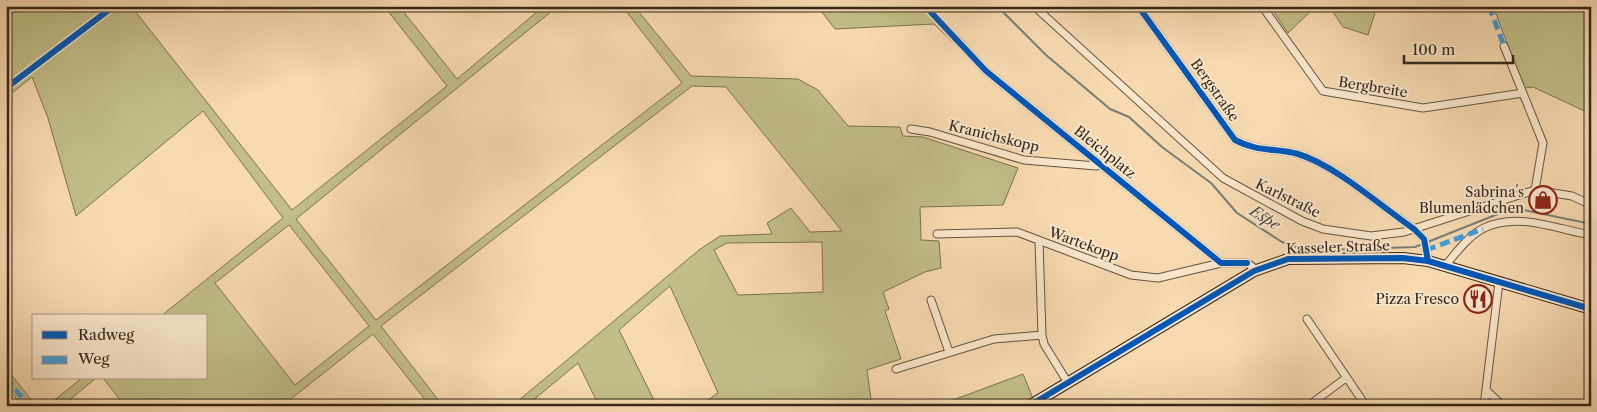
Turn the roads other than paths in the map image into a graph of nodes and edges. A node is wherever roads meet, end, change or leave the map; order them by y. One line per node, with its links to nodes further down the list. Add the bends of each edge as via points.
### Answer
1 (1034, 6): 11 (street, Karlstraße, via 1230,183 1323,229 1371,236)
2 (1138, 6): 11 (street, Bergstraße, via 1235,140 1250,148 1299,154 1330,169)
3 (1262, 6): 6 (street, Bergbreite, via 1323,91 1423,108)
4 (956, 39): 8 (street, Bleichplatz, via 986,71)
5 (1504, 46): 6 (street)
6 (1523, 93): 9 (street, via 1543,143)
7 (912, 130): 8 (street, Kranichskopp, via 930,132 1024,160)
8 (1101, 164): 16 (street, Bleichplatz)
9 (1535, 190): 10 (street, Karlstraße, via 1572,196); 11 (street, Karlstraße)
10 (1591, 205)
11 (1414, 229): 15 (street, Bergstraße, via 1424,239)
12 (937, 234): 14 (street, Wartekopp, via 1017,232)
13 (1591, 235): 17 (street, via 1518,220 1502,223 1476,234)
14 (1039, 241): 16 (street, Wartekopp, via 1131,275 1158,278); 23 (street)
15 (1428, 261): 17 (street, Kasseler Straße); 18 (street, Kasseler Straße, via 1403,258 1288,259)
16 (1221, 263): 18 (street, via 1247,263)
17 (1445, 266): 19 (street, Kasseler Straße)
18 (1257, 270): 27 (street, Kasseler Straße)
19 (1499, 282): 21 (street, Kasseler Straße); 28 (street)
20 (931, 300): 24 (street)
21 (1591, 309)
22 (1307, 320): 26 (street)
23 (1042, 335): 24 (street, via 994,339); 27 (street, via 1044,344)
24 (949, 352): 25 (street)
25 (896, 369)
26 (1346, 378): 30 (street); 31 (street)
27 (1068, 383): 29 (street, Kasseler Straße)
28 (1486, 391): 32 (street); 33 (street)
29 (1029, 406)
30 (1308, 406)
31 (1366, 406)
32 (1484, 406)
33 (1503, 406)

